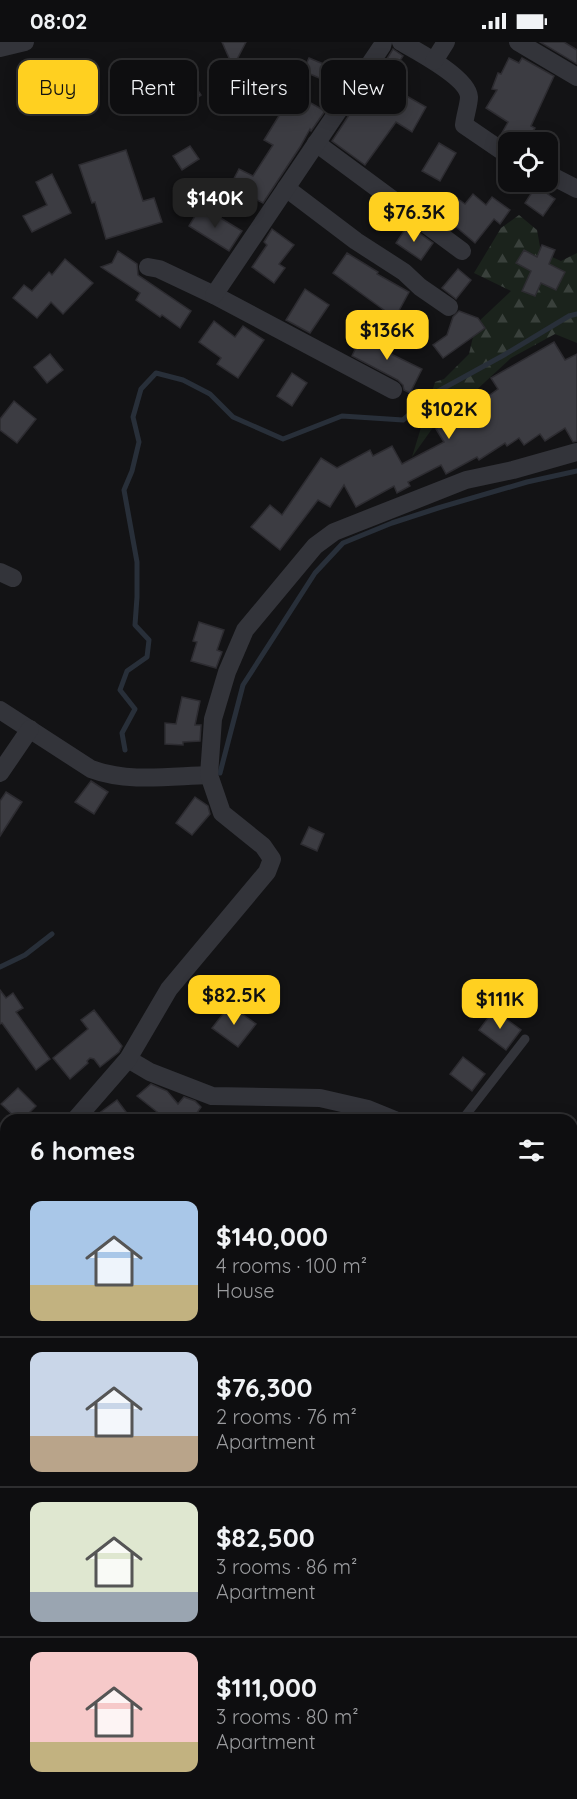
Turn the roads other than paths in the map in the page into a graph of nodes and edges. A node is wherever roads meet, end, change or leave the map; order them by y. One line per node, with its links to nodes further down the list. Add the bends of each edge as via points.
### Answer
1 (25, 42): 6 (street)
2 (383, 42): 9 (street)
3 (401, 42): 7 (street)
4 (446, 42): 7 (street)
5 (518, 42): 8 (street)
6 (0, 48)
7 (434, 61): 10 (street, via 466,87 469,97 464,125)
8 (577, 77)
9 (316, 143): 12 (street); 14 (street)
10 (498, 148)
11 (558, 179): 13 (street)
12 (286, 188): 16 (street); 17 (street)
13 (577, 189)
14 (462, 251)
15 (148, 267): 16 (street)
16 (214, 295): 18 (street)
17 (449, 307)
18 (393, 390)
19 (577, 452): 23 (street, via 466,480 334,532 315,546 245,630 213,719)
20 (0, 710): 21 (street)
21 (30, 729): 22 (street); 23 (street, via 108,776)
22 (0, 773)
23 (209, 775): 25 (street, via 222,813 263,846 272,859 267,872 169,989)
24 (525, 1040): 28 (lane)
25 (128, 1059): 26 (street); 27 (street, via 150,1072 212,1096 320,1098)
26 (80, 1114)
27 (380, 1114)
28 (467, 1114)

